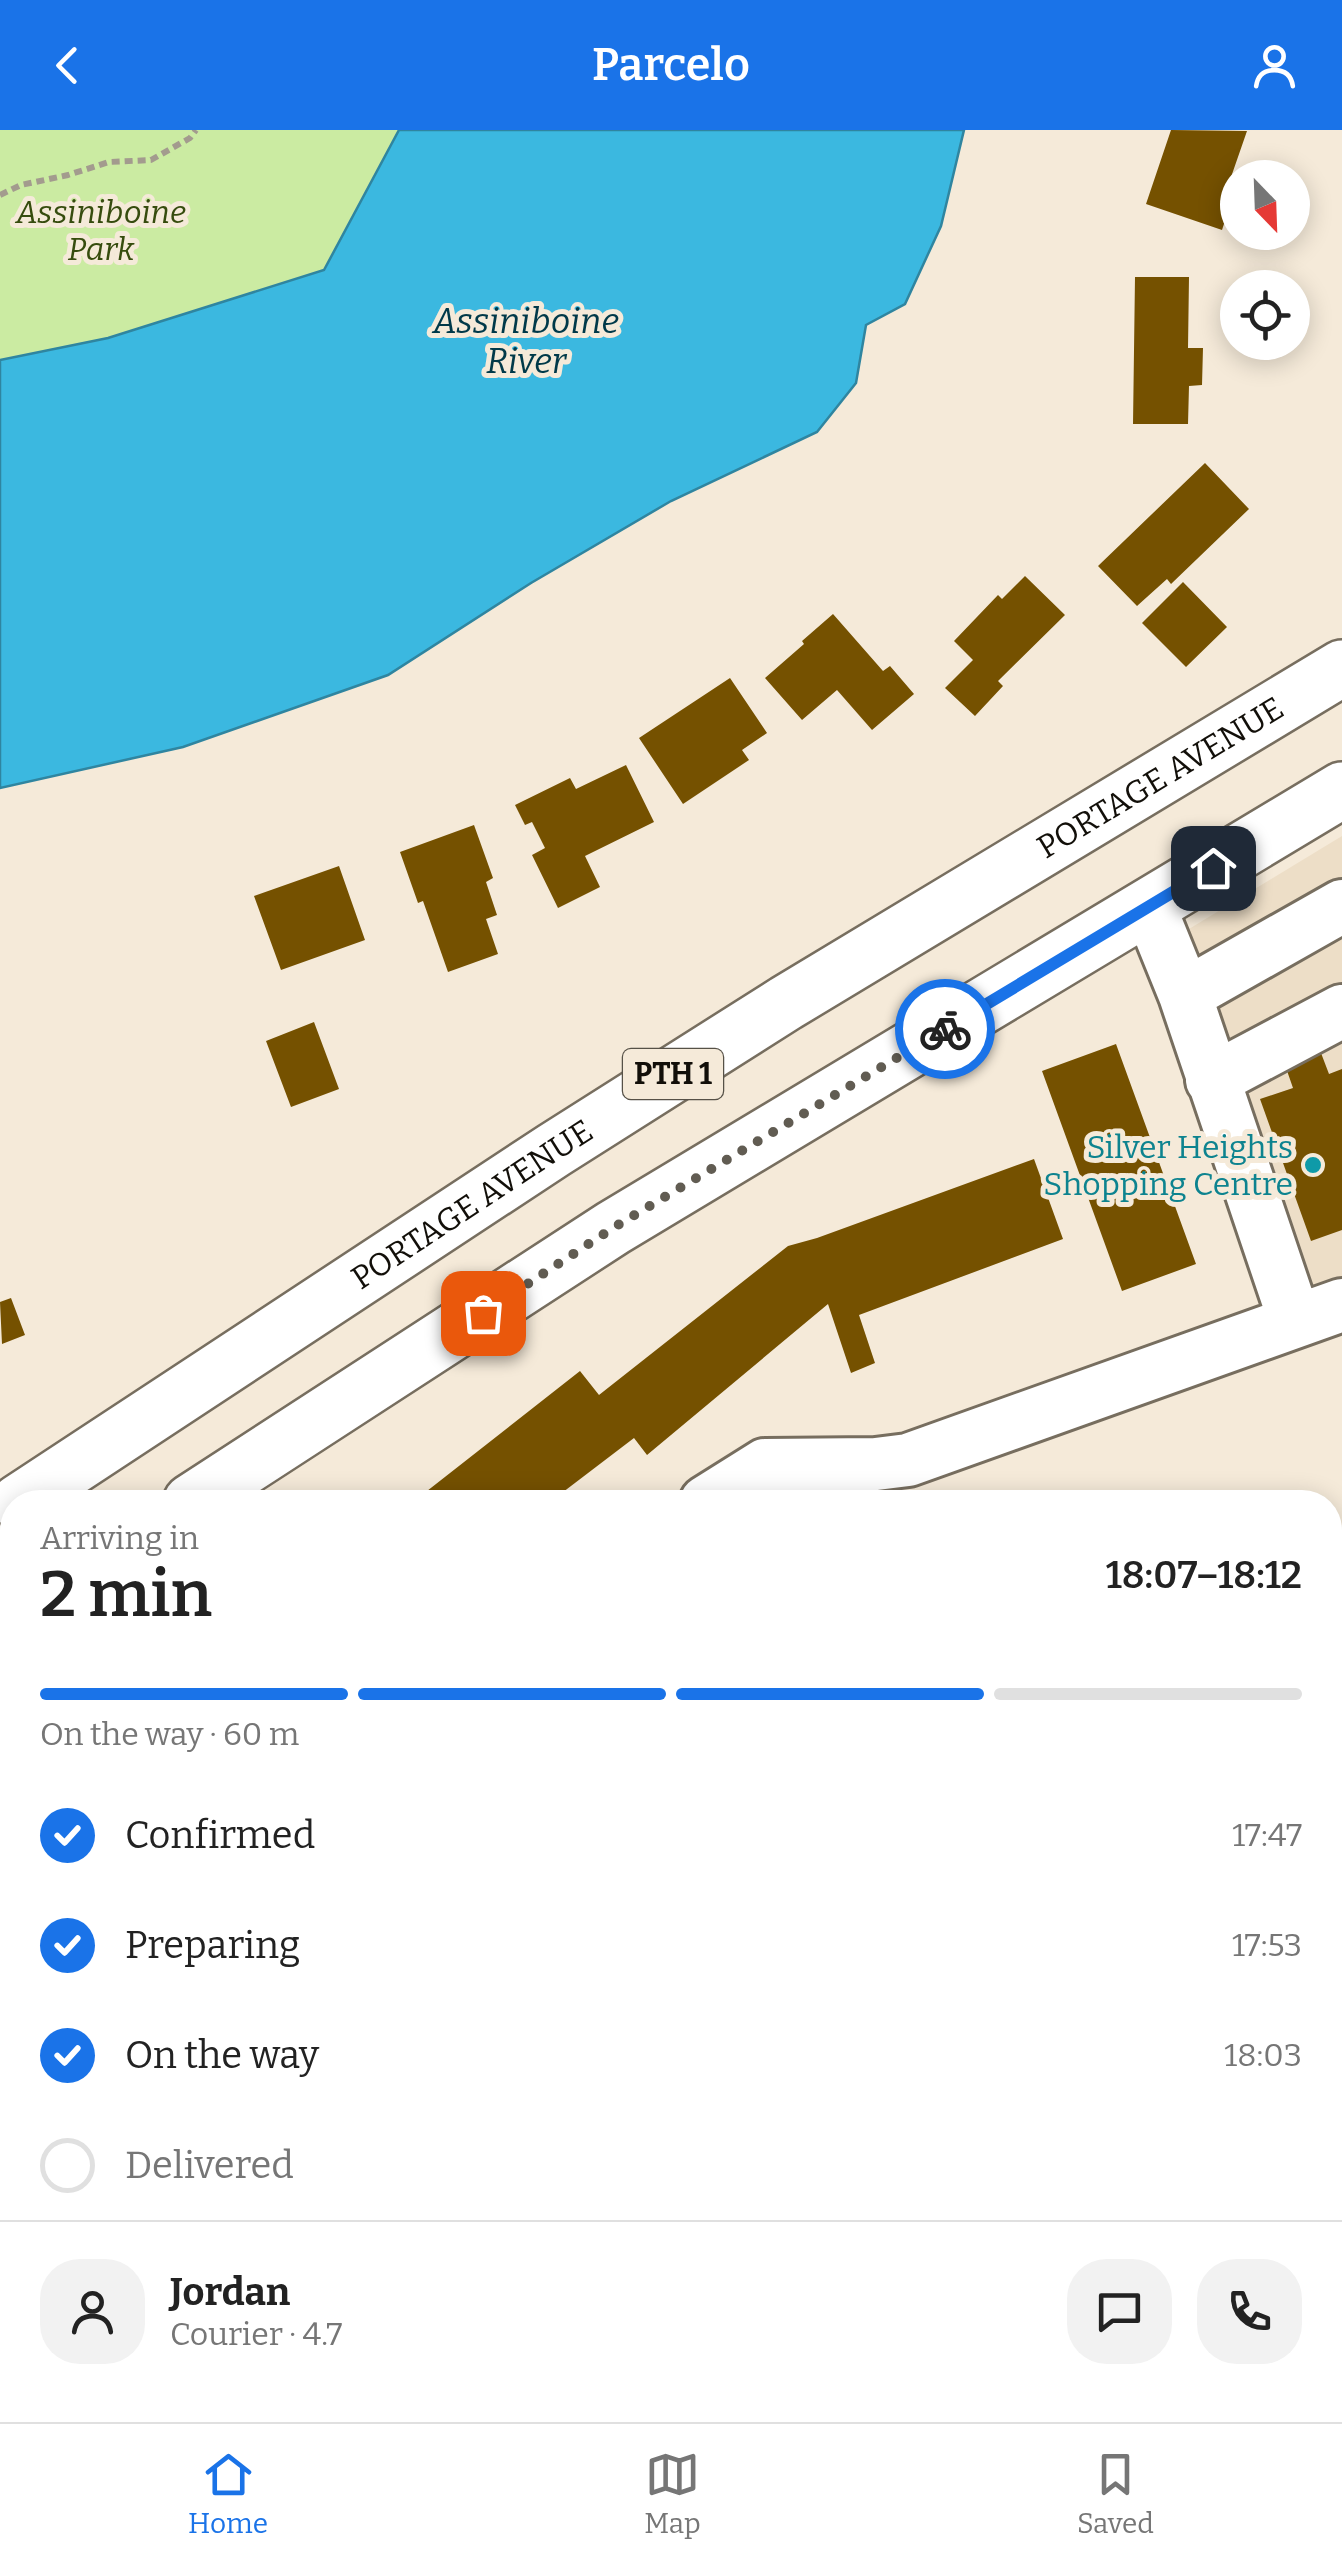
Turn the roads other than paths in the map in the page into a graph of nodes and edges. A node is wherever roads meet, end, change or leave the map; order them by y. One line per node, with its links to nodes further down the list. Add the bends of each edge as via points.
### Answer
1 (1342, 668): 9 (highway, PORTAGE AVENUE / PTH 1, via 786,1002)
2 (1342, 790): 3 (highway)
3 (1149, 906): 5 (street); 10 (highway, via 613,1228)
4 (1342, 906): 5 (street)
5 (1185, 994): 7 (street)
6 (1342, 1010): 7 (street)
7 (1212, 1080): 8 (street)
8 (1319, 1313): 11 (street, via 908,1460 765,1465)
9 (37, 1490)
10 (209, 1490)
11 (725, 1490)

